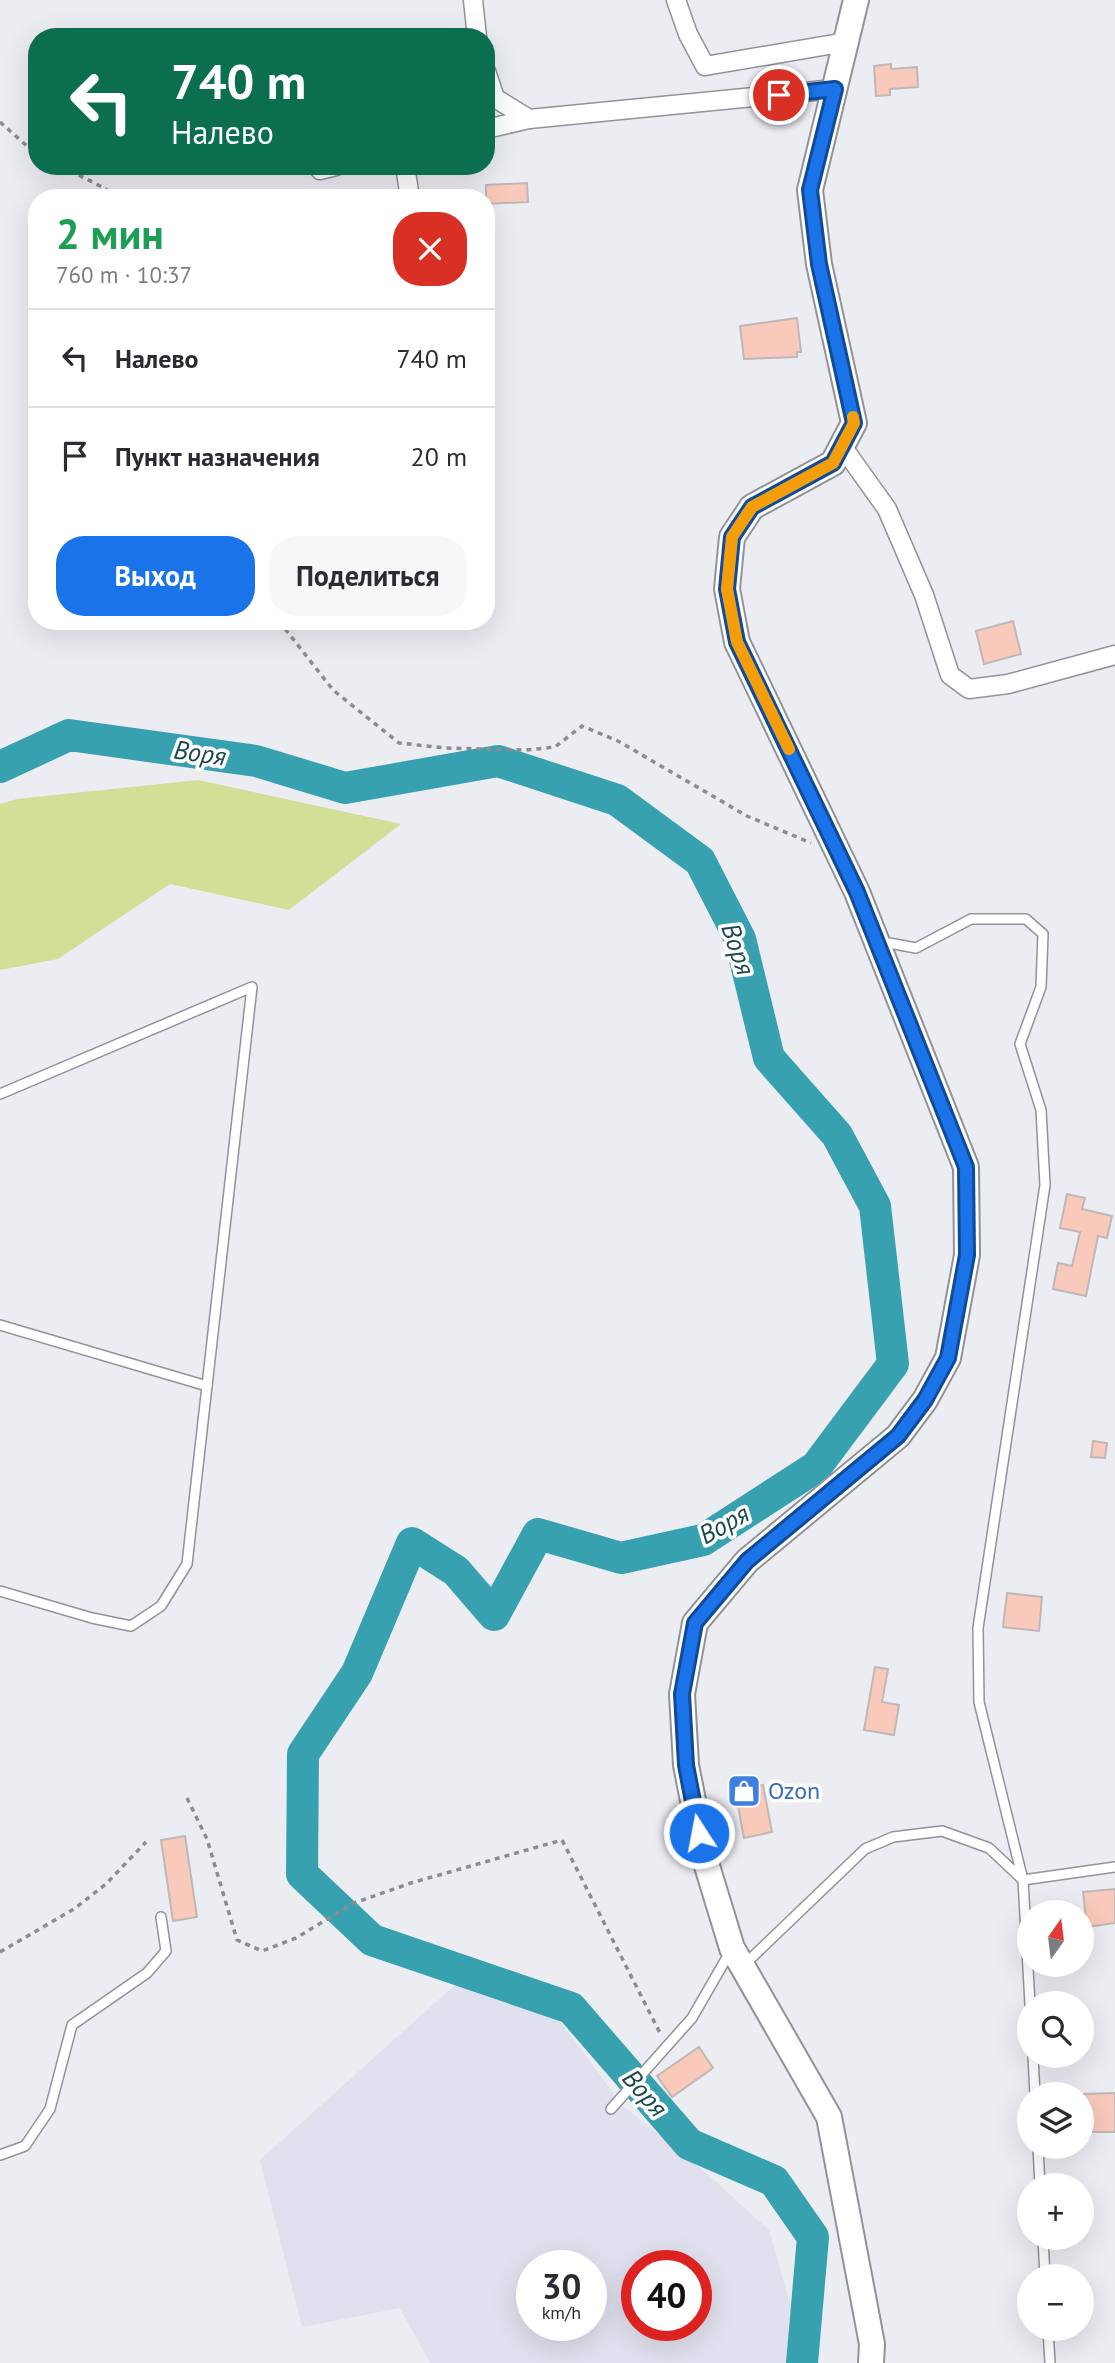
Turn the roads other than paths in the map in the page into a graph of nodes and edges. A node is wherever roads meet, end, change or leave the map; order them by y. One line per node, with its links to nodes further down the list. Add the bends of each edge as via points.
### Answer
1 (473, 0): 4 (street)
2 (676, 0): 5 (street, via 705,66)
3 (856, 0): 5 (street)
4 (476, 28)
5 (846, 42): 6 (street)
6 (835, 89): 8 (street); 10 (street, via 810,190 819,264 854,423)
7 (495, 98): 8 (street)
8 (529, 119): 9 (street)
9 (495, 127)
10 (842, 446): 11 (street, via 887,509 924,594 950,675 969,689 1008,684); 12 (street, via 833,463 752,507 732,537 727,589 737,642)
11 (1115, 655)
12 (876, 940): 18 (lane, via 916,947 971,919 1026,919 1043,934 1041,987 1020,1044 1041,1110 1045,1185 978,1628 979,1702); 20 (street, via 966,1167 967,1255 948,1358 925,1400 898,1436 747,1561 695,1623 682,1694 686,1765 704,1857)
13 (0, 1094): 15 (lane, via 252,986)
14 (0, 1325): 15 (lane)
15 (207, 1386): 16 (lane, via 187,1563 161,1606 131,1626)
16 (0, 1591)
17 (1115, 1867): 18 (lane)
18 (1023, 1880): 20 (lane, via 989,1848 942,1831 892,1838 865,1849); 21 (lane)
19 (161, 1917): 23 (lane, via 166,1951 147,1973 72,2025 50,2109 25,2146)
20 (738, 1957): 22 (lane, via 692,2018); 25 (street, via 829,2117 872,2344)
21 (1029, 1991)
22 (611, 2109)
23 (0, 2155)
24 (1049, 2341): 26 (lane)
25 (871, 2363)
26 (1050, 2363)

